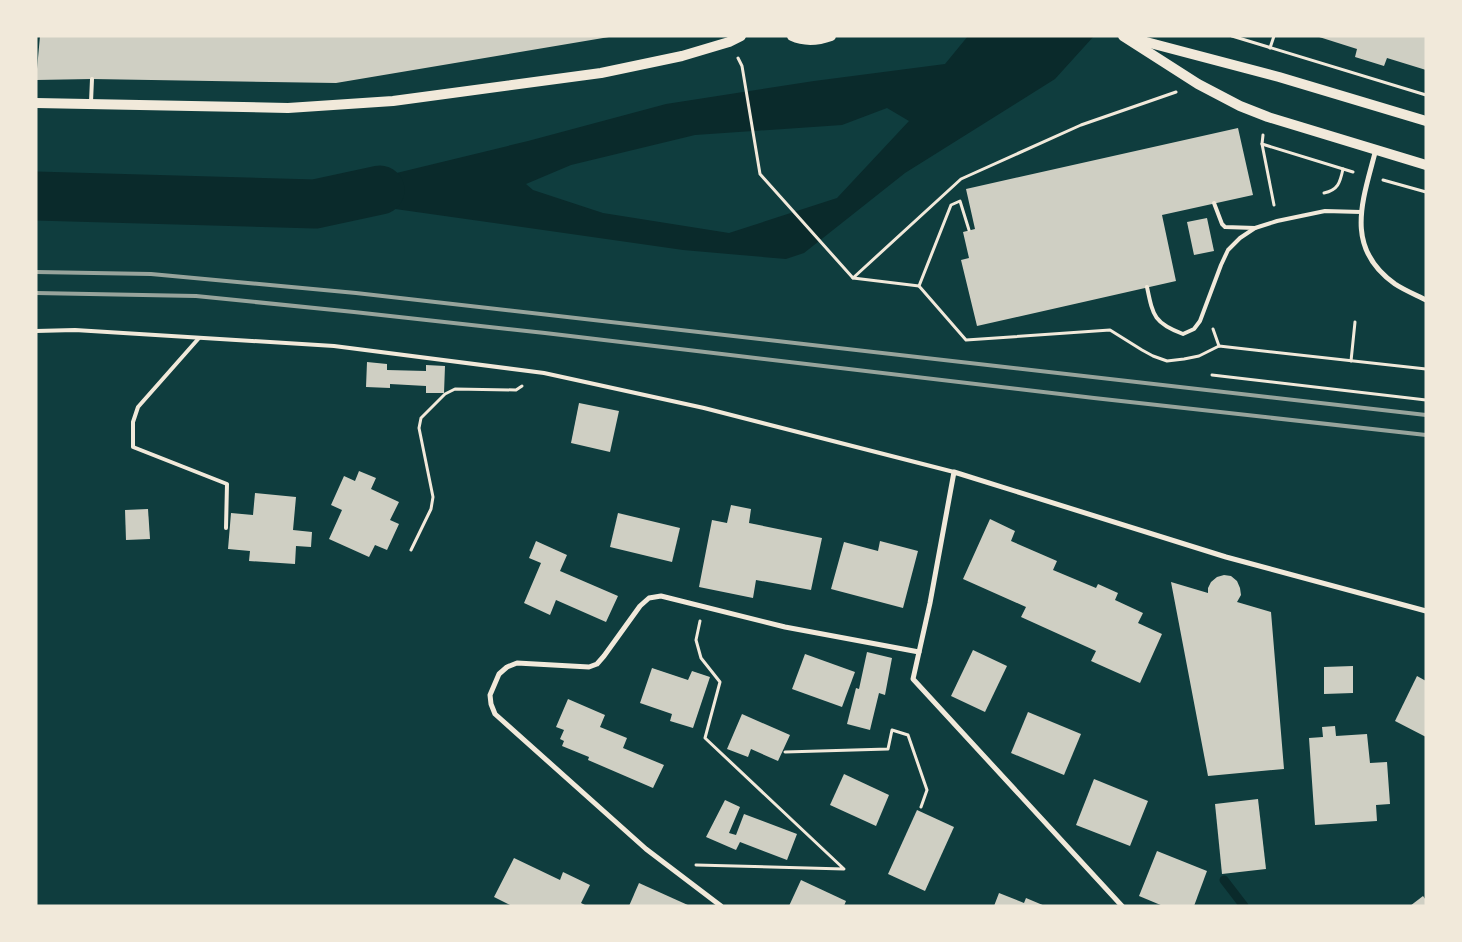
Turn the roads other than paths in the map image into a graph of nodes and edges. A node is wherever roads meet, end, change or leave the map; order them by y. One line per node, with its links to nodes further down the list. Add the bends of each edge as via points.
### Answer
1 (741, 36): 7 (main road, via 682,56 601,73 393,101 288,108)
2 (792, 36): 3 (main road, via 801,40)
3 (831, 36)
4 (1124, 36): 8 (main road, via 1279,77); 9 (main road, via 1163,63 1240,106)
5 (92, 79): 7 (lane)
6 (36, 103): 7 (main road)
7 (91, 104)
8 (1426, 122)
9 (1376, 149): 10 (main road); 12 (street)
10 (1426, 165)
11 (1214, 203): 13 (lane, via 1225,227)
12 (1360, 212): 13 (lane, via 1325,212); 15 (street, via 1362,240 1374,265 1395,284)
13 (1255, 228): 14 (lane, via 1228,250 1194,329 1183,334 1162,324 1152,310)
14 (1146, 288)
15 (1426, 300)
16 (36, 331): 17 (lane, via 75,330)
17 (199, 338): 18 (lane, via 334,346 544,373 704,408); 19 (lane, via 138,407 133,422 133,447 227,484)
18 (954, 472): 20 (street, via 1226,557); 21 (street)
19 (226, 528)
20 (1426, 611)
21 (919, 652): 22 (street, via 785,627 661,596 649,598 640,606 597,664 589,667 517,663 499,674 490,694 495,714 646,849); 23 (street, via 913,679)
22 (721, 906)
23 (1122, 906)

